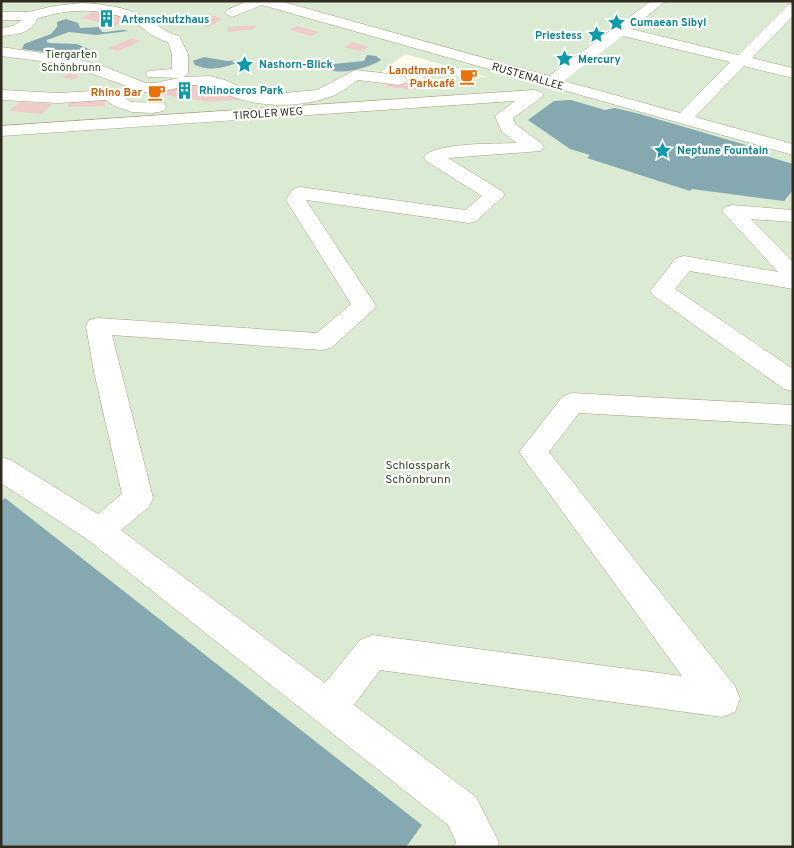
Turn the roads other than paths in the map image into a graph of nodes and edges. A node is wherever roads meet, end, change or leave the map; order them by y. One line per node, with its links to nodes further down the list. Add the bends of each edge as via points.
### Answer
1 (259, 1): 8 (street)
2 (264, 1): 19 (street, RUSTENALLEE)
3 (660, 1): 10 (street)
4 (787, 1): 5 (street)
5 (793, 2)
6 (793, 8): 13 (street)
7 (7, 11): 9 (street)
8 (232, 13)
9 (28, 17): 11 (street, via 28,25); 16 (street, via 56,9 82,7 136,18 152,30 180,37)
10 (620, 31): 13 (street); 19 (street)
11 (1, 32)
12 (1, 51): 14 (street, via 19,56 59,58)
13 (741, 61): 17 (street); 22 (street)
14 (94, 69): 16 (street, via 146,74); 21 (street, via 143,87 206,80 245,96)
15 (231, 70): 16 (street, via 214,75)
16 (180, 73)
17 (793, 73)
18 (399, 80): 21 (street, via 355,75 322,94)
19 (543, 89): 22 (street, RUSTENALLEE); 23 (street, TIROLER WEG); 31 (street, via 504,116 508,128 535,147 442,153 433,157 495,194 470,217 300,193 296,200 364,306 322,342 98,326 138,498)
20 (1, 95): 21 (street, via 59,98 110,95 117,102 145,108)
21 (260, 98)
22 (683, 119): 24 (street, RUSTENALLEE)
23 (1, 131)
24 (793, 150)
25 (793, 216): 26 (street, via 732,211)
26 (793, 275)
27 (793, 282): 28 (street, via 684,263 662,291)
28 (793, 382)
29 (793, 415): 32 (street, via 572,403 533,452 722,699 372,652)
30 (1, 468): 31 (street)
31 (99, 531): 32 (street)
32 (328, 708): 33 (street, via 462,811 478,842)
33 (475, 847)

